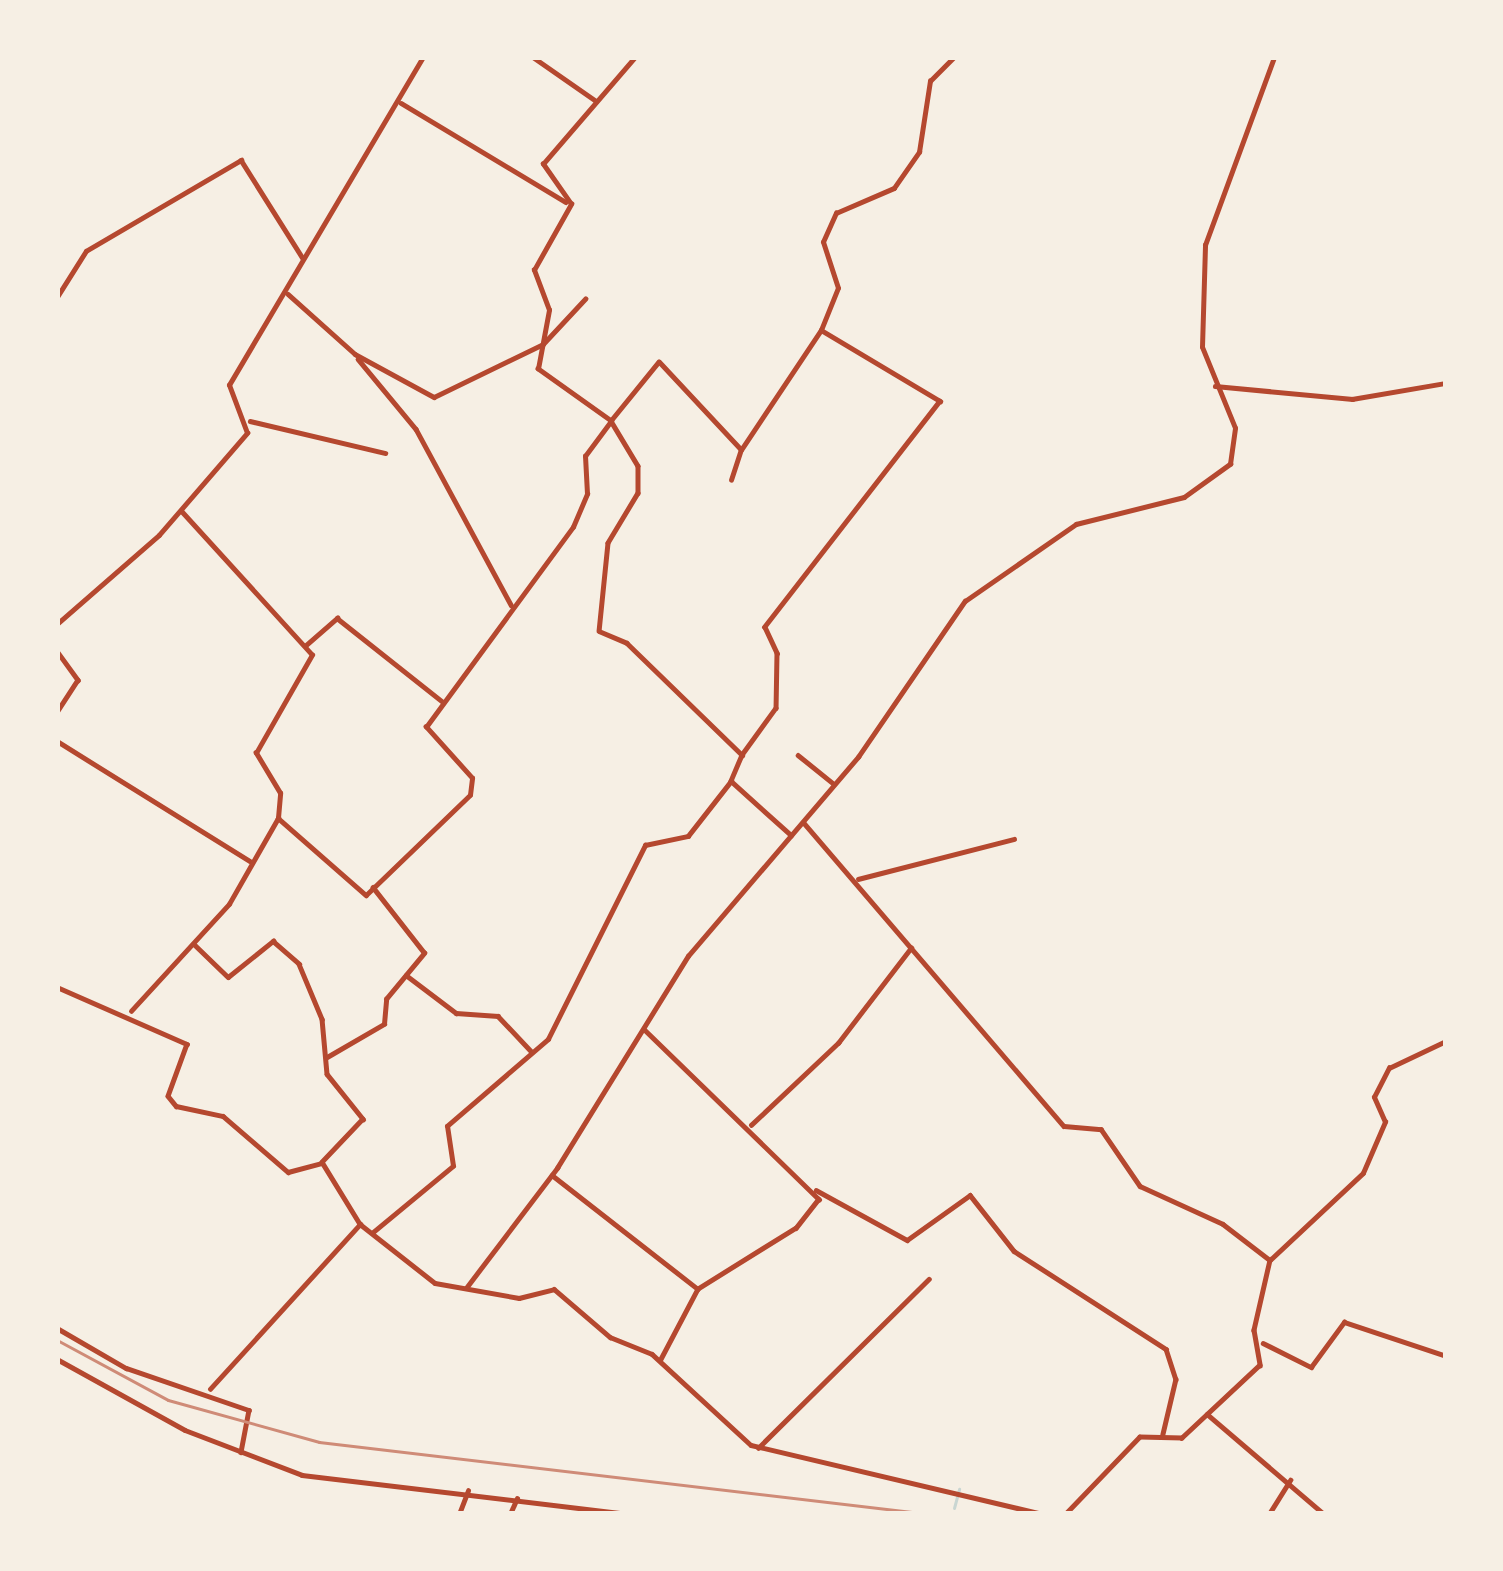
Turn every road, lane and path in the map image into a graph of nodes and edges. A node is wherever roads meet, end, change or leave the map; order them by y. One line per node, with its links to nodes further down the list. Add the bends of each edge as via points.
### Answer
1 (422, 57): 7 (street)
2 (533, 57): 6 (street)
3 (635, 57): 6 (street)
4 (955, 57): 13 (street, via 930,81 920,152 894,188 836,213 824,242 838,288)
5 (1274, 57): 17 (street, via 1205,245 1202,347)
6 (596, 101): 8 (street, via 543,164)
7 (401, 103): 8 (street); 9 (street)
8 (571, 204): 14 (street, via 534,270 548,310)
9 (302, 257): 10 (street); 11 (street, via 241,160 86,251)
10 (288, 294): 15 (street); 18 (street, via 229,385)
11 (57, 297)
12 (585, 299): 14 (street)
13 (821, 330): 20 (street); 31 (street, via 940,401 765,627 777,653 776,709)
14 (543, 344): 15 (street, via 442,397); 19 (street, via 538,369)
15 (355, 354): 24 (street, via 416,429)
16 (1446, 383): 17 (street, via 1352,399)
17 (1215, 386): 34 (street, via 1235,428 1230,464 1184,497 1076,524 965,601)
18 (250, 421): 21 (street); 23 (street)
19 (611, 421): 20 (street, via 658,362); 24 (street, via 585,456 587,494 573,527); 31 (street, via 638,466 638,493 608,543 599,631 627,643)
20 (741, 450): 22 (street)
21 (386, 453)
22 (730, 480)
23 (182, 512): 25 (street); 26 (street)
24 (512, 605): 28 (street)
25 (57, 624)
26 (305, 646): 28 (street, via 337,619); 35 (street, via 309,668 256,753 280,793)
27 (57, 651): 29 (street, via 78,680)
28 (443, 702): 41 (street, via 426,734 472,790)
29 (57, 712)
30 (57, 741): 39 (street)
31 (742, 754): 33 (street)
32 (798, 754): 34 (street)
33 (731, 781): 37 (street); 51 (street, via 688,836 645,845 556,1028)
34 (834, 784): 36 (street)
35 (278, 818): 39 (street); 41 (street, via 362,895)
36 (803, 822): 37 (street); 40 (street)
37 (791, 835): 47 (street, via 688,956)
38 (1014, 839): 40 (street)
39 (250, 861): 42 (street)
40 (858, 879): 43 (street)
41 (374, 888): 44 (street, via 424,951)
42 (195, 945): 46 (street); 52 (street, via 228,977 273,941 299,964)
43 (912, 946): 53 (street, via 838,1043); 59 (street, via 1064,1126 1101,1129 1140,1186 1223,1224)
44 (406, 975): 51 (street, via 456,1013 498,1016); 52 (street, via 384,1024)
45 (57, 987): 46 (street)
46 (131, 1011): 50 (street)
47 (645, 1030): 53 (street); 55 (street)
48 (193, 1034): 50 (street)
49 (1446, 1041): 59 (street, via 1389,1068 1374,1097 1385,1122 1363,1173)
50 (187, 1044): 54 (street, via 170,1102 223,1116 288,1172)
51 (531, 1051): 58 (street, via 511,1082 443,1130 451,1170)
52 (327, 1057): 54 (street, via 329,1079 364,1122)
53 (751, 1126): 56 (street)
54 (322, 1163): 57 (street)
55 (552, 1175): 61 (street); 62 (street)
56 (816, 1190): 62 (street, via 796,1228); 70 (street, via 907,1240 970,1195 1030,1264 1166,1349 1176,1378)
57 (360, 1224): 58 (street); 68 (street)
58 (372, 1233): 61 (street, via 412,1271)
59 (1270, 1261): 64 (street, via 1254,1330)
60 (929, 1279): 71 (street)
61 (466, 1288): 67 (street, via 518,1298 554,1289)
62 (698, 1288): 67 (street)
63 (57, 1328): 68 (street, via 126,1368)
64 (1263, 1343): 65 (street, via 1311,1367 1344,1322); 69 (street, via 1260,1364)
65 (1446, 1356)
66 (57, 1359): 72 (street)
67 (660, 1362): 71 (street)
68 (210, 1389): 72 (street, via 249,1410)
69 (1207, 1414): 70 (street, via 1182,1438); 73 (street)
70 (1163, 1434): 80 (street, via 1140,1437)
71 (758, 1448): 79 (street)
72 (241, 1452): 74 (street, via 320,1478)
73 (1290, 1480): 81 (street); 82 (street)
74 (468, 1490): 75 (street); 76 (street)
75 (517, 1498): 77 (street); 78 (street)
76 (459, 1514)
77 (510, 1514)
78 (628, 1514)
79 (1042, 1514)
80 (1066, 1514)
81 (1269, 1514)
82 (1324, 1514)

